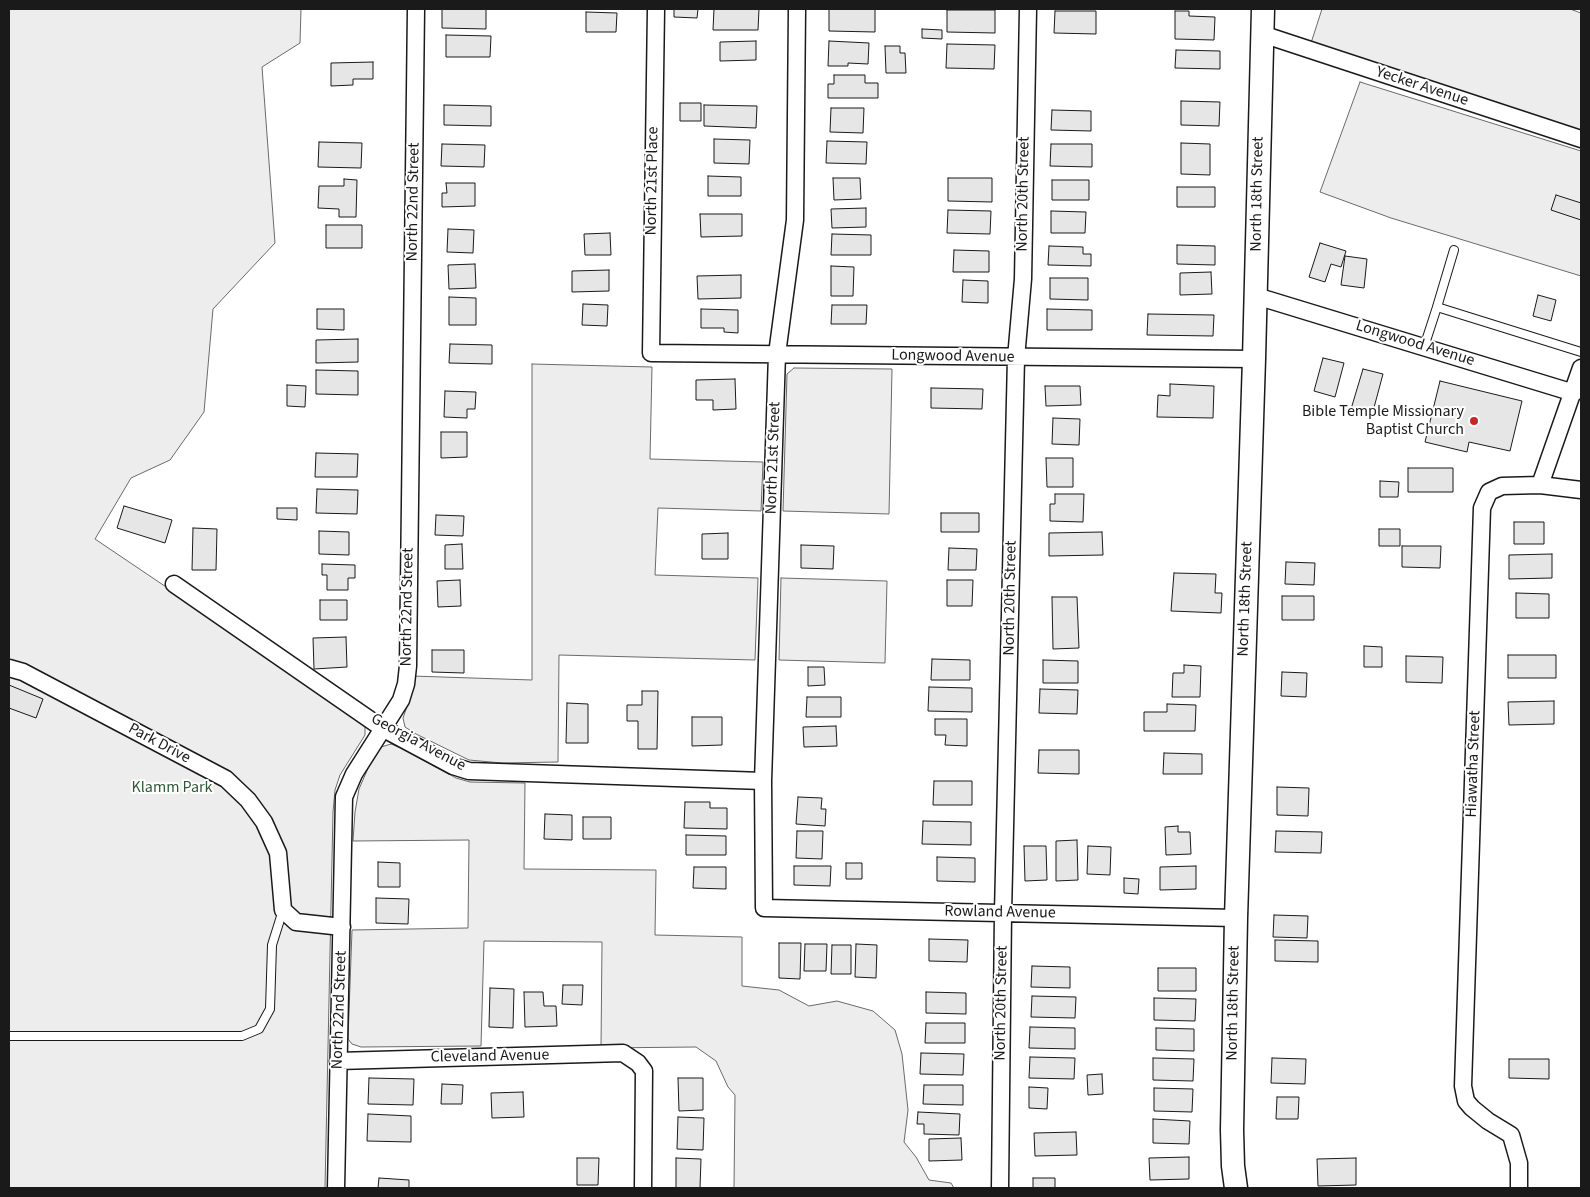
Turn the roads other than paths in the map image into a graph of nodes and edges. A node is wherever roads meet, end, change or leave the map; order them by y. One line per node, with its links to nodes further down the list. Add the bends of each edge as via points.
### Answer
1 (416, 9): 23 (street, North 22nd Street, via 408,666 400,700)
2 (656, 9): 13 (street, North 21st Place)
3 (797, 9): 14 (street, North 21st Street, via 794,220)
4 (1028, 9): 15 (street, North 20th Street, via 1023,279)
5 (1263, 9): 6 (main road, North 18th Street)
6 (1262, 34): 7 (street, Yecker Avenue); 9 (main road, North 18th Street)
7 (1581, 139)
8 (1454, 250): 10 (lane)
9 (1256, 296): 11 (street, Longwood Avenue); 16 (main road, North 18th Street)
10 (1437, 307): 11 (lane); 12 (lane)
11 (1424, 347): 18 (street, Longwood Avenue)
12 (1581, 352)
13 (651, 353): 14 (street, Longwood Avenue)
14 (777, 354): 15 (street, Longwood Avenue); 24 (street, North 21st Street)
15 (1016, 358): 16 (street, Longwood Avenue); 27 (street, North 20th Street)
16 (1254, 359): 28 (main road, North 18th Street)
17 (1581, 368): 18 (street)
18 (1574, 393): 19 (street)
19 (1540, 485): 20 (street); 36 (street, Hiawatha Street, via 1502,486 1489,492 1482,508 1463,1086 1466,1101 1472,1108 1511,1135 1519,1163)
20 (1581, 490)
21 (174, 584): 23 (street, Georgia Avenue)
22 (9, 668): 26 (street, Park Drive, via 23,672 226,779 248,800 264,822 278,853)
23 (382, 728): 24 (street, Georgia Avenue, via 453,766 469,771); 29 (street, North 22nd Street, via 344,797)
24 (763, 781): 25 (street, North 21st Street)
25 (764, 908): 27 (street, Rowland Avenue)
26 (282, 910): 29 (street, via 296,922); 30 (lane, via 272,945 270,1009 259,1029 242,1036)
27 (1004, 913): 28 (street, Rowland Avenue); 34 (street, North 20th Street)
28 (1236, 918): 35 (main road, North 18th Street, via 1232,1130)
29 (342, 928): 31 (street, North 22nd Street)
30 (9, 1036)
31 (338, 1061): 32 (street, North 22nd Street); 33 (street, Cleveland Avenue, via 623,1053 644,1071)
32 (336, 1188)
33 (643, 1188)
34 (1000, 1188)
35 (1236, 1188)
36 (1519, 1188)

